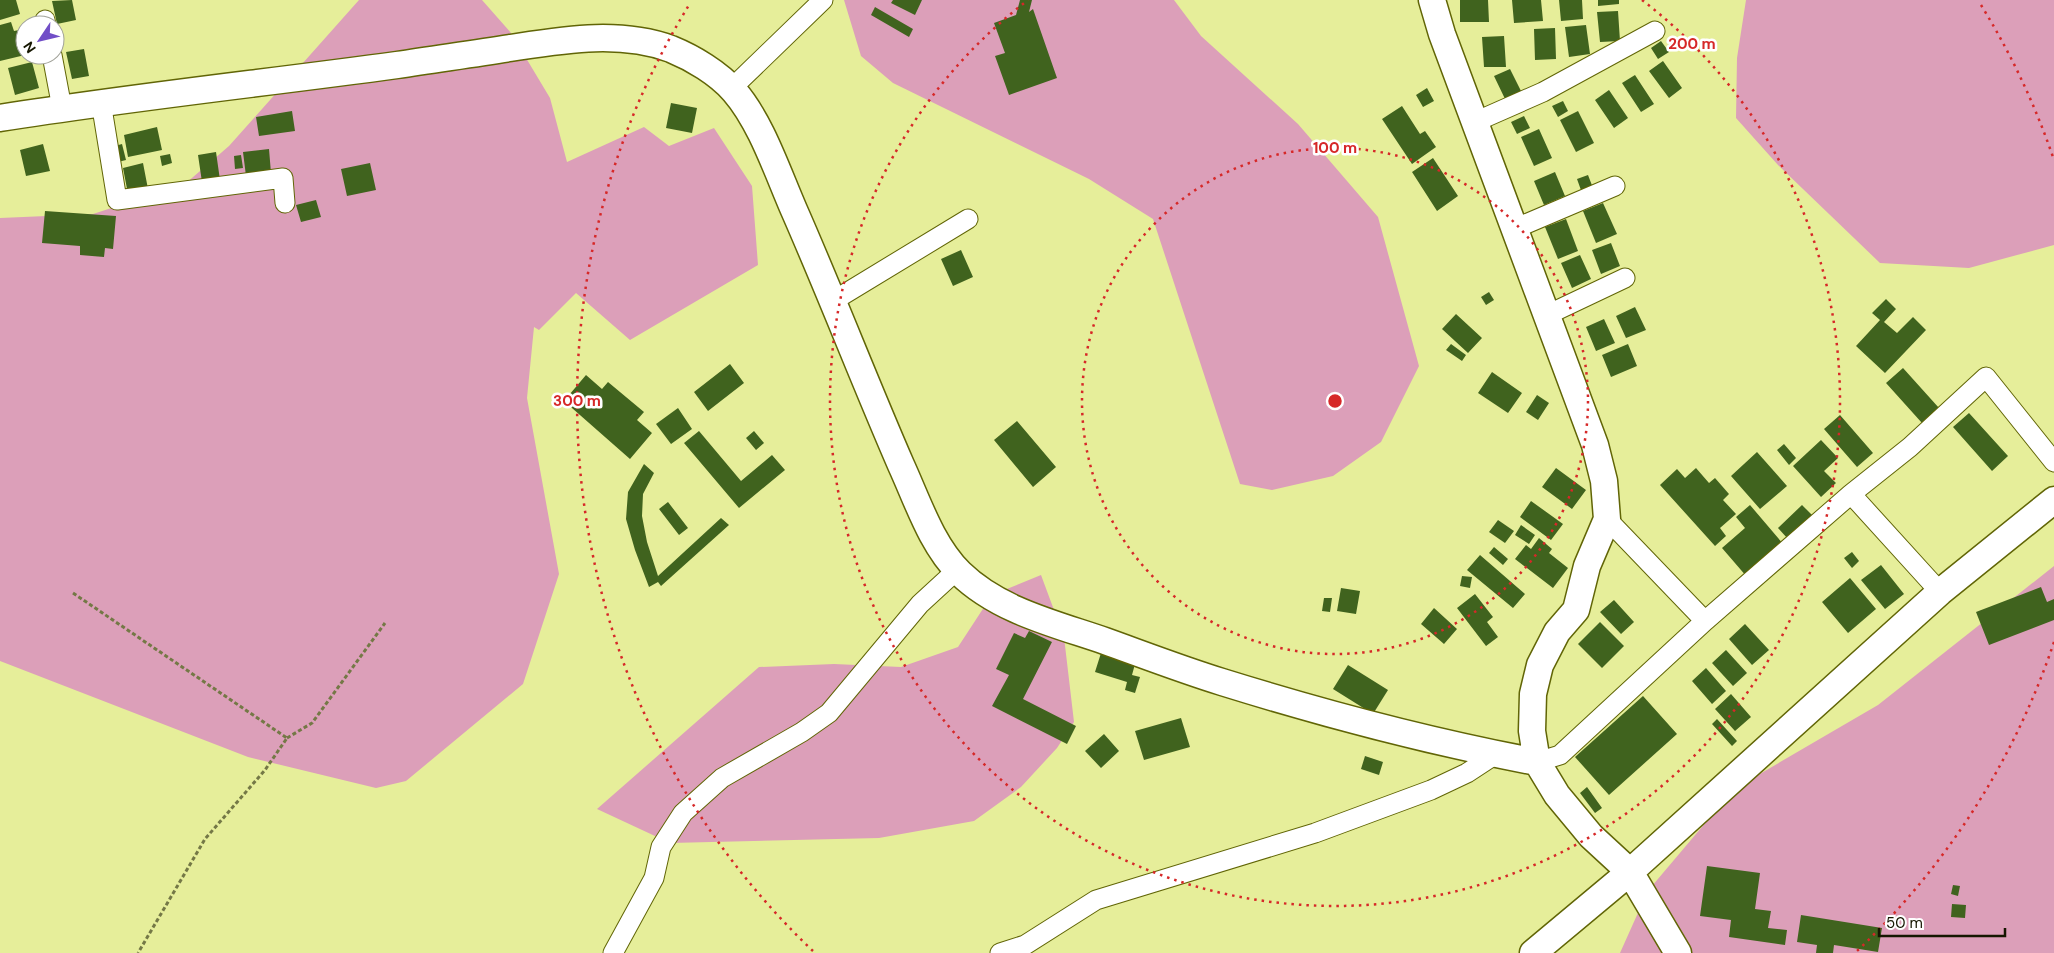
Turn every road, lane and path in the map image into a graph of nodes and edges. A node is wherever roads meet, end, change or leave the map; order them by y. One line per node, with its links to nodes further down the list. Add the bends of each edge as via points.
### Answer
1 (824, 0): 5 (street)
2 (1432, 0): 9 (street)
3 (1655, 31): 9 (street, via 1543,92)
4 (54, 65): 7 (street)
5 (732, 88): 6 (street, via 699,63 672,50 637,39 601,38); 15 (street, via 749,112 771,156)
6 (101, 102): 7 (street); 11 (street, via 117,200 283,178)
7 (62, 108): 8 (street)
8 (0, 118)
9 (1476, 122): 13 (street)
10 (1615, 186): 13 (street)
11 (285, 203)
12 (968, 219): 15 (street)
13 (1514, 229): 16 (street)
14 (1625, 278): 16 (street)
15 (834, 301): 21 (street, via 933,537)
16 (1547, 315): 20 (street, via 1595,445 1604,481)
17 (2054, 462): 18 (street, via 1986,377)
18 (1851, 494): 22 (street); 24 (street)
19 (2054, 500): 22 (street)
20 (1607, 519): 24 (street); 28 (street, via 1587,566 1576,610 1557,632 1540,665 1533,694 1532,731)
21 (957, 570): 27 (street, via 977,588 1012,608 1218,681); 31 (street, via 920,604 829,713 722,778 683,813 661,847 654,878)
22 (1940, 592): 29 (street)
23 (73, 593): 26 (path)
24 (1705, 621): 28 (street, via 1560,755)
25 (385, 622): 26 (path, via 312,723)
26 (288, 738): 30 (path, via 265,770 205,839)
27 (1496, 754): 28 (street); 32 (street, via 1432,790 1324,830 1096,900 1025,945)
28 (1537, 762): 29 (street, via 1556,795 1591,836)
29 (1630, 872): 33 (street); 34 (street)
30 (138, 953)
31 (613, 953)
32 (1000, 953)
33 (1533, 953)
34 (1678, 953)

